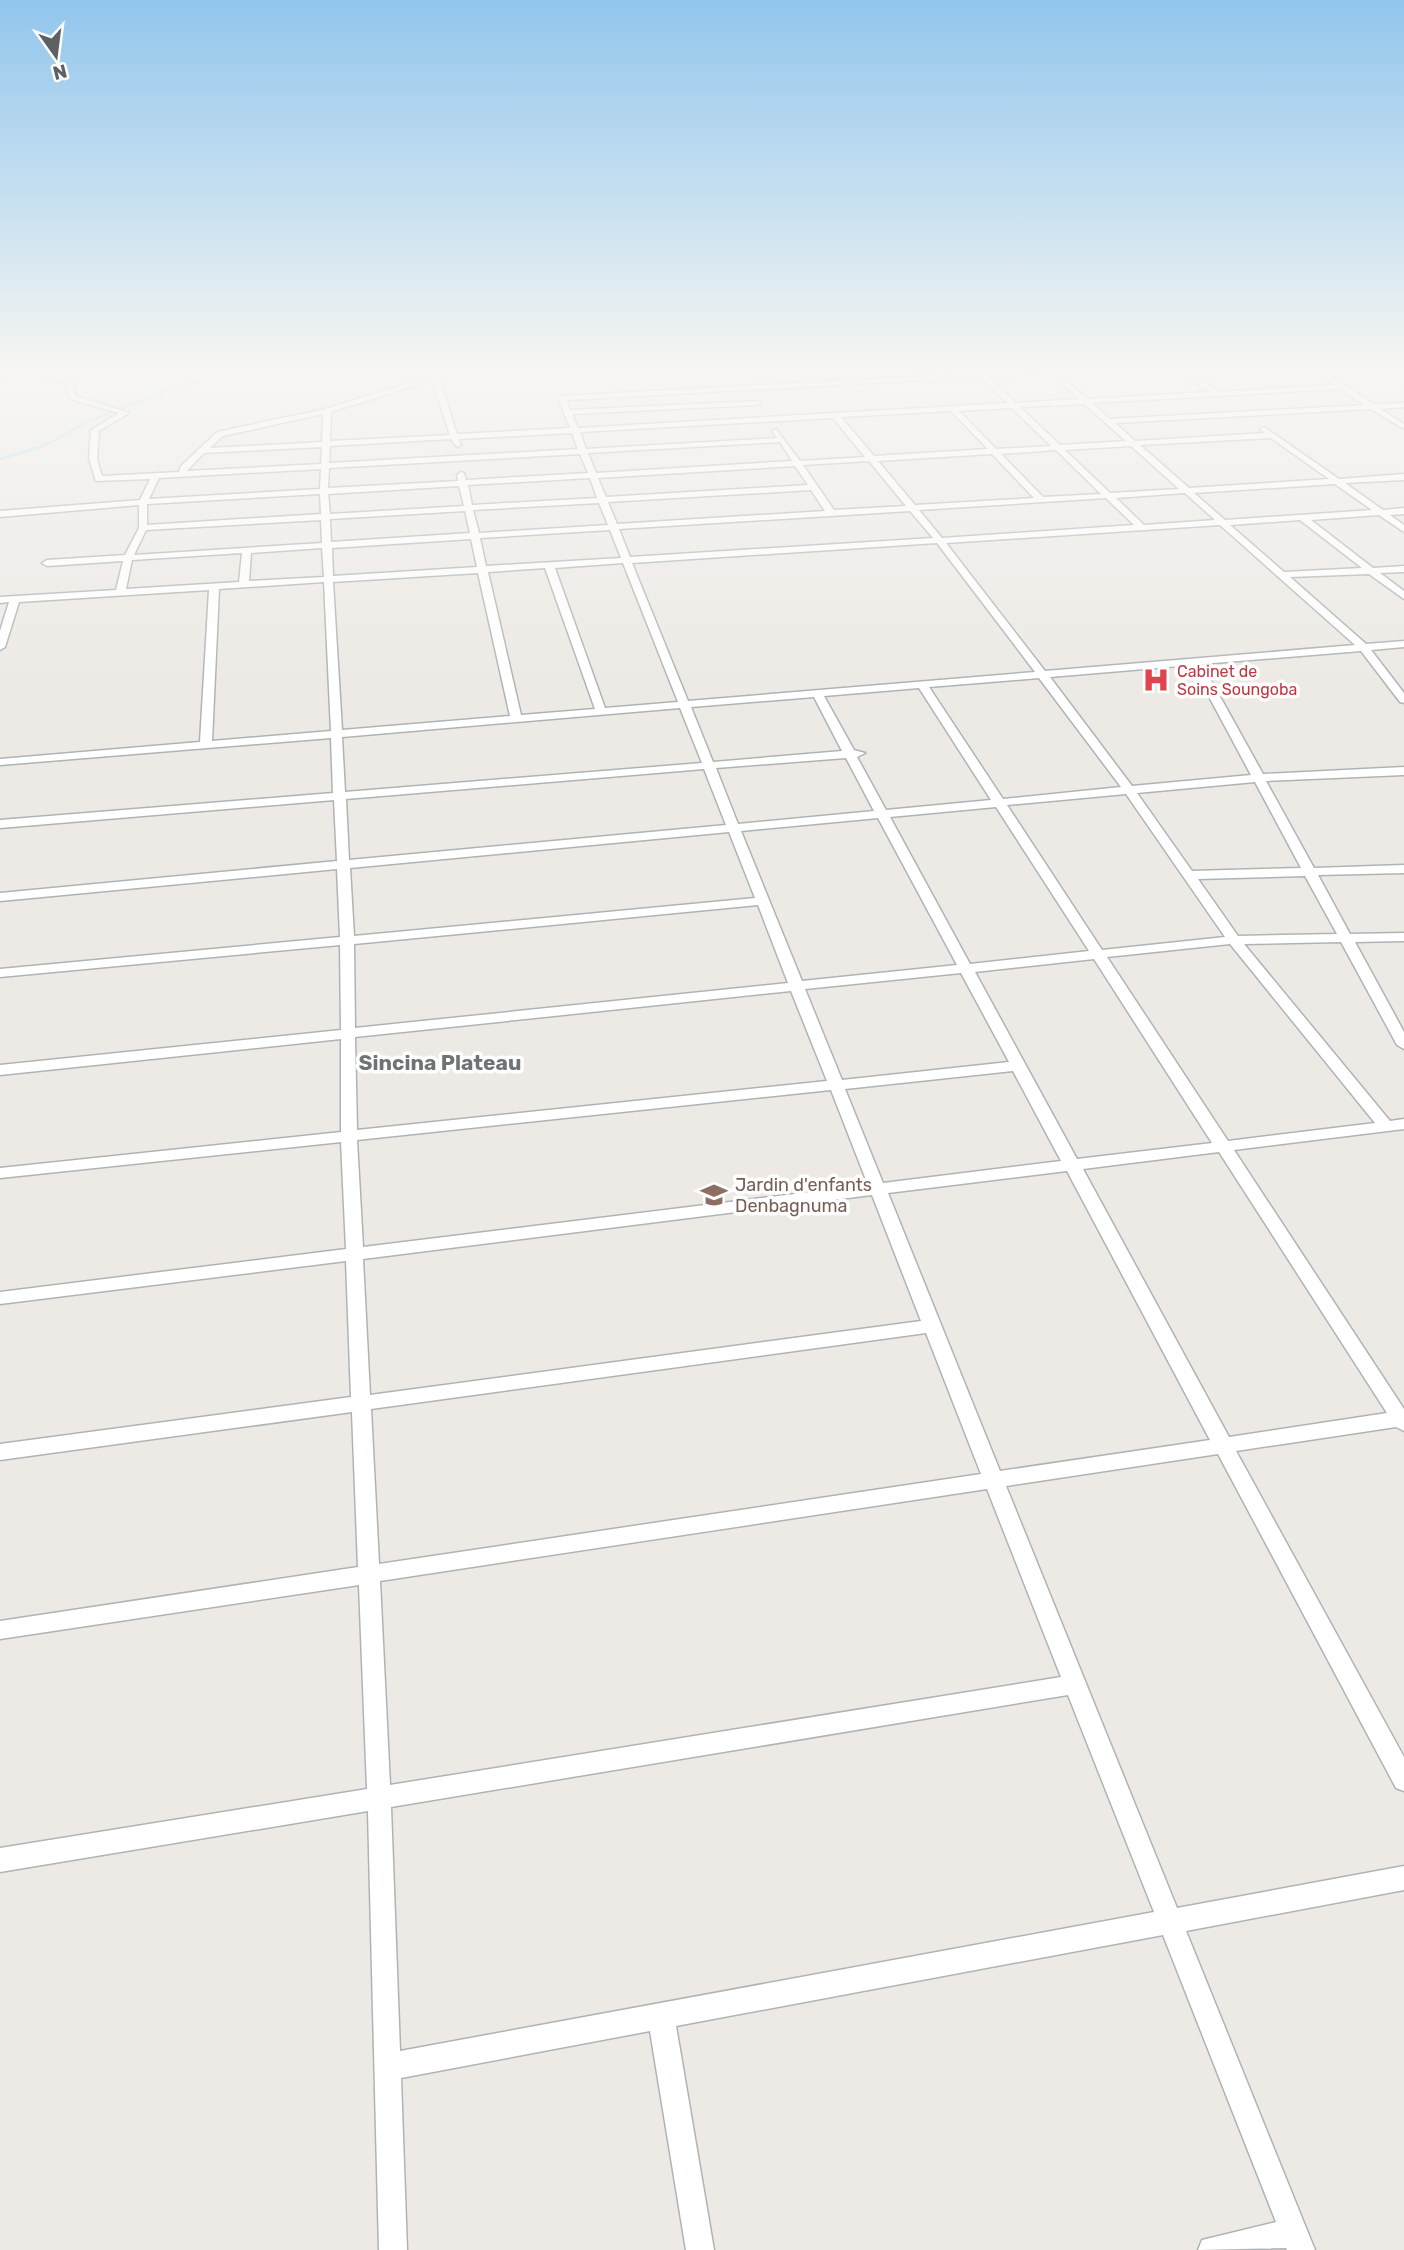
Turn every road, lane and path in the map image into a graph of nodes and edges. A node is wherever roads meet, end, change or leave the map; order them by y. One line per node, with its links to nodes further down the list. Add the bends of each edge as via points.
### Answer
1 (98, 474): 13 (street, via 99,479)
2 (182, 474): 13 (street)
3 (325, 474): 18 (street)
4 (461, 474): 16 (street)
5 (609, 474): 12 (street)
6 (805, 474): 17 (street)
7 (884, 474): 25 (street)
8 (1016, 474): 22 (street)
9 (1085, 474): 20 (street)
10 (1167, 474): 19 (street)
11 (1327, 474): 15 (street)
12 (593, 475): 16 (street); 21 (street)
13 (156, 476): 23 (street)
14 (1404, 477): 15 (street)
15 (1337, 481): 19 (street); 28 (street)
16 (461, 483): 18 (street); 24 (street)
17 (814, 487): 21 (street); 27 (street)
18 (324, 491): 23 (street); 30 (street)
19 (1186, 491): 20 (street); 32 (street)
20 (1108, 496): 22 (street); 35 (street)
21 (603, 500): 24 (street); 33 (street)
22 (1041, 500): 25 (street)
23 (143, 502): 29 (street); 34 (street)
24 (470, 508): 30 (street); 37 (street)
25 (913, 508): 27 (street); 38 (street)
26 (1404, 511): 28 (street)
27 (831, 513): 33 (street)
28 (1381, 513): 31 (street); 36 (street)
29 (0, 514)
30 (325, 517): 34 (street); 39 (street)
31 (1303, 518): 32 (street); 47 (street)
32 (1223, 523): 35 (street); 48 (street)
33 (614, 527): 37 (street); 42 (street)
34 (143, 528): 41 (street)
35 (1142, 528): 38 (street)
36 (1404, 530)
37 (475, 536): 39 (street); 46 (street)
38 (940, 541): 42 (street); 60 (street)
39 (326, 545): 40 (street); 49 (street)
40 (247, 550): 41 (street); 50 (street)
41 (128, 558): 43 (street); 52 (street)
42 (627, 561): 44 (street); 64 (street)
43 (47, 563)
44 (549, 565): 46 (street); 65 (street)
45 (1404, 569): 47 (street)
46 (482, 570): 49 (street); 66 (street)
47 (1371, 571): 48 (street); 53 (street)
48 (1282, 575): 58 (street)
49 (328, 579): 50 (street); 67 (street)
50 (244, 585): 51 (street)
51 (214, 587): 52 (street); 68 (street)
52 (120, 593): 54 (street)
53 (1404, 596)
54 (16, 599): 55 (street); 57 (street)
55 (0, 600)
56 (1404, 644): 58 (street)
57 (0, 647)
58 (1363, 647): 59 (street); 63 (street)
59 (1195, 661): 60 (street); 73 (street)
60 (1042, 674): 61 (street); 74 (street)
61 (922, 684): 62 (street); 76 (street)
62 (817, 693): 64 (street); 69 (street)
63 (1404, 700)
64 (685, 704): 65 (street); 71 (street)
65 (601, 711): 66 (street)
66 (516, 718): 67 (street)
67 (338, 733): 68 (street); 75 (street)
68 (206, 744): 70 (street)
69 (855, 753): 71 (street); 77 (street)
70 (0, 762)
71 (709, 765): 75 (street); 79 (street)
72 (1404, 771): 73 (street)
73 (1259, 778): 74 (street); 82 (street)
74 (1129, 790): 76 (street); 83 (street)
75 (340, 795): 78 (street); 80 (street)
76 (999, 803): 77 (street); 90 (street)
77 (882, 814): 79 (street); 91 (street)
78 (0, 824)
79 (734, 828): 80 (street); 85 (street)
80 (343, 866): 84 (street); 88 (street)
81 (1404, 869): 82 (street)
82 (1310, 872): 83 (street); 87 (street)
83 (1188, 875): 89 (street)
84 (0, 897)
85 (763, 901): 88 (street); 93 (street)
86 (1404, 937): 87 (street)
87 (1346, 938): 89 (street); 95 (street)
88 (347, 940): 92 (street); 94 (street)
89 (1234, 940): 90 (street); 100 (street)
90 (1098, 954): 91 (street); 102 (street)
91 (966, 968): 93 (street); 96 (street)
92 (0, 973)
93 (797, 986): 94 (street); 98 (street)
94 (349, 1033): 97 (street); 101 (street)
95 (1404, 1045)
96 (1018, 1066): 98 (street); 103 (street)
97 (0, 1070)
98 (836, 1085): 101 (street); 105 (street)
99 (1404, 1124): 100 (street)
100 (1386, 1126): 102 (street)
101 (349, 1135): 104 (street); 106 (street)
102 (1222, 1146): 103 (street); 110 (street)
103 (1072, 1165): 105 (street); 111 (street)
104 (0, 1173)
105 (877, 1189): 106 (street); 108 (street)
106 (356, 1254): 107 (street); 109 (street)
107 (0, 1298)
108 (931, 1326): 109 (street); 113 (street)
109 (363, 1401): 112 (street); 114 (street)
110 (1403, 1420): 111 (street)
111 (1223, 1446): 113 (street); 117 (street)
112 (0, 1452)
113 (992, 1480): 114 (street); 116 (street)
114 (369, 1574): 115 (street); 118 (street)
115 (0, 1630)
116 (1075, 1684): 118 (street); 121 (street)
117 (1404, 1780)
118 (379, 1798): 119 (street); 123 (street)
119 (0, 1860)
120 (1404, 1878): 121 (street)
121 (1169, 1922): 122 (street); 124 (street)
122 (661, 2016): 123 (street); 126 (street)
123 (387, 2067): 125 (street)
124 (1297, 2241): 127 (street)
125 (393, 2250)
126 (701, 2250)
127 (1212, 2250)

